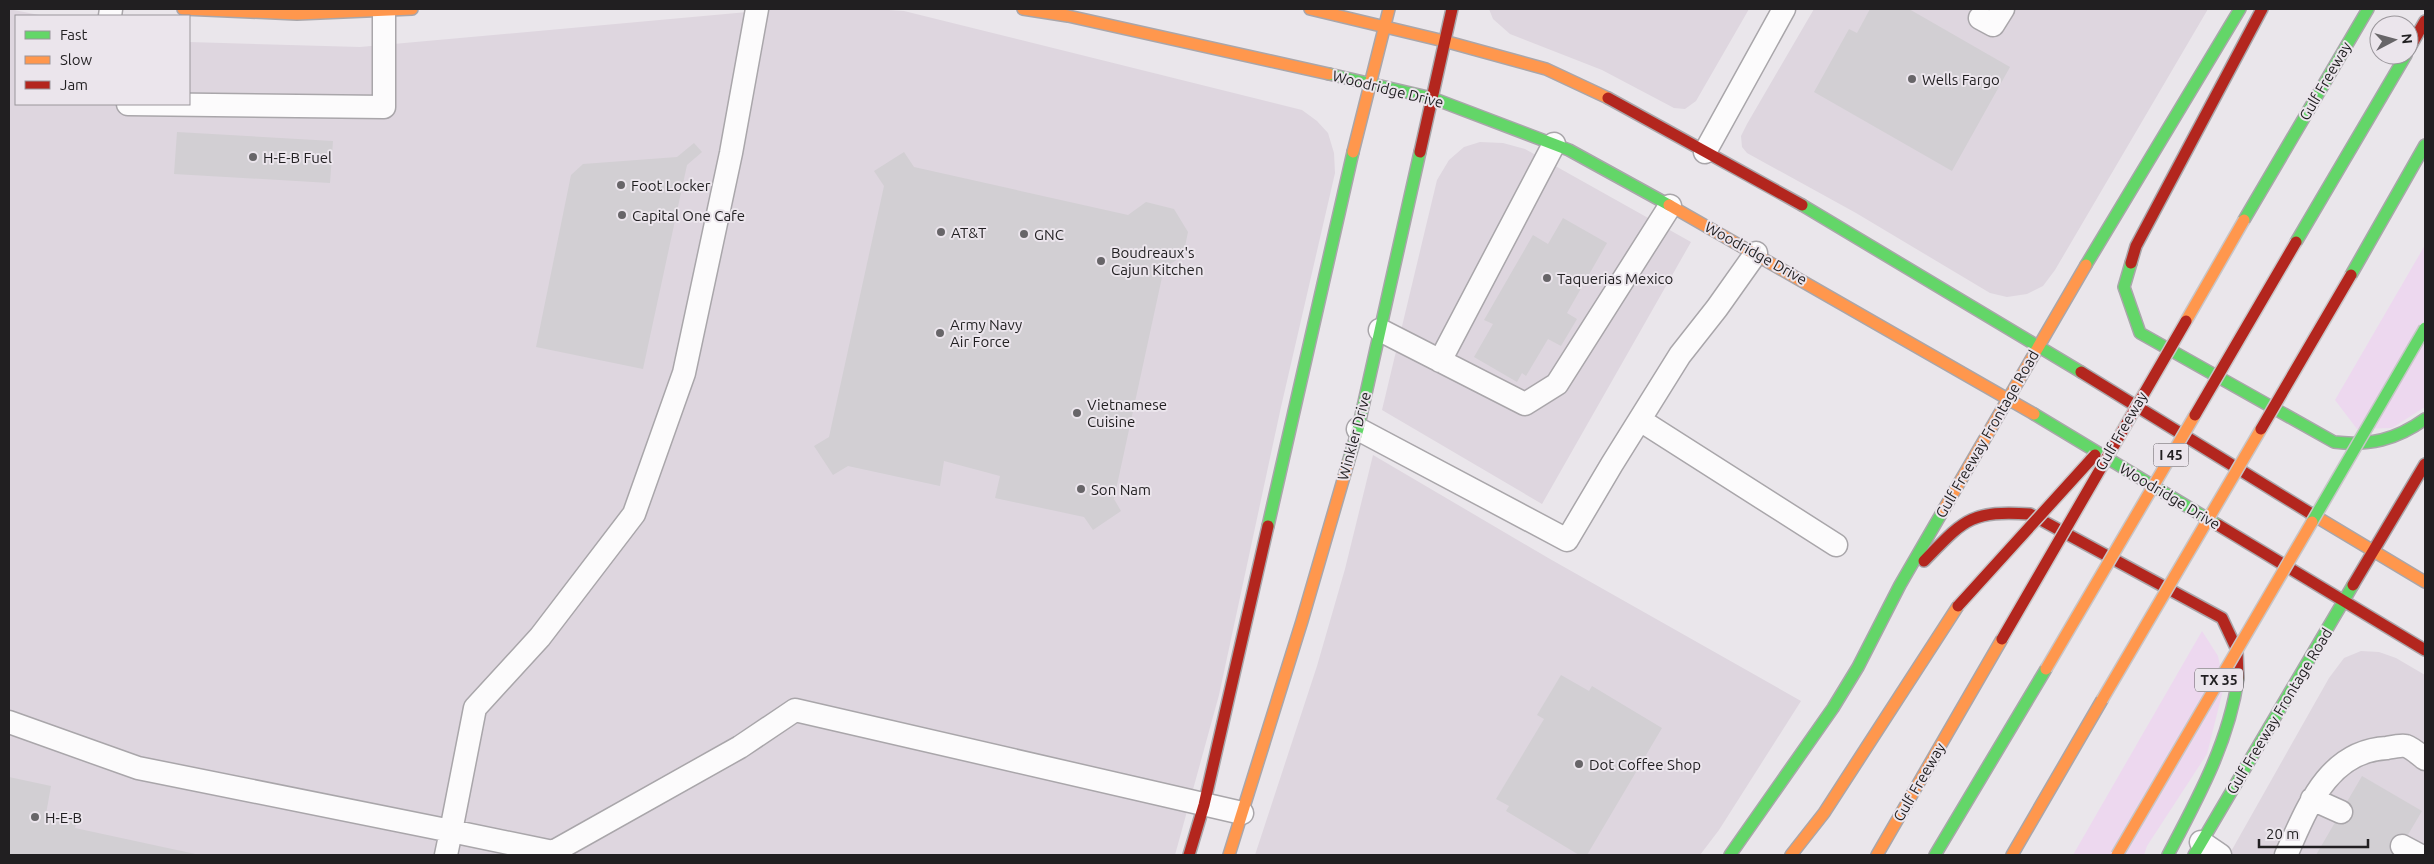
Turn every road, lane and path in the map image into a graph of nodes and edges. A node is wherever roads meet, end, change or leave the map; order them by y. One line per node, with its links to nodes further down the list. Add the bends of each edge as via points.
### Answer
1 (183, 9): 13 (main road, via 235,14)
2 (412, 9): 13 (main road)
3 (757, 9): 48 (lane, via 733,143 684,373 634,514 540,637 475,708)
4 (1023, 9): 18 (main road, Woodridge Drive)
5 (1310, 9): 15 (main road)
6 (1389, 9): 15 (main road)
7 (1452, 9): 16 (main road, Winkler Drive)
8 (1784, 9): 23 (lane)
9 (2003, 9): 14 (lane, via 1993,25)
10 (2240, 9): 28 (main road, Gulf Freeway Frontage Road)
11 (2262, 9): 32 (main road, via 2136,246 2124,287 2140,333 2334,442 2355,446 2379,444 2410,430)
12 (2368, 9): 31 (main road, Gulf Freeway, bridge)
13 (384, 12): 20 (lane, via 384,107)
14 (1980, 18)
15 (1385, 26): 16 (main road); 18 (main road)
16 (1444, 41): 19 (main road, Winkler Drive); 23 (main road, via 1546,69 1606,97)
17 (2400, 65): 57 (main road, I 45, bridge)
18 (1370, 82): 19 (main road, Woodridge Drive); 45 (main road)
19 (1432, 98): 21 (main road, Woodridge Drive); 27 (main road, Winkler Drive)
20 (190, 105)
21 (1554, 144): 24 (main road, Woodridge Drive); 29 (lane)
22 (2425, 145): 58 (main road, bridge)
23 (1705, 152): 28 (main road, via 1815,212)
24 (1670, 206): 25 (main road, Woodridge Drive); 29 (lane, via 1557,384 1525,404)
25 (1756, 253): 30 (main road, Woodridge Drive); 33 (lane, via 1680,355)
26 (2425, 328): 59 (main road, TX 35, bridge)
27 (1380, 330): 29 (lane); 34 (main road, Winkler Drive)
28 (2038, 346): 30 (main road, Gulf Freeway Frontage Road); 37 (main road)
29 (1440, 361)
30 (2008, 398): 39 (main road, Gulf Freeway Frontage Road); 40 (main road, Woodridge Drive)
31 (2131, 414): 55 (main road, bridge, via 1958,606 1824,813); 56 (main road, Gulf Freeway, bridge)
32 (2425, 418)
33 (1640, 420): 34 (lane, via 1568,540); 36 (lane)
34 (1358, 428): 47 (main road, Winkler Drive)
35 (2425, 464): 37 (main road, Gulf Freeway Frontage Road)
36 (1836, 545)
37 (2371, 552): 38 (main road); 40 (main road, Gulf Freeway Frontage Road)
38 (2425, 582)
39 (1900, 585): 54 (main road, Gulf Freeway Frontage Road, via 1833,708); 60 (main road, via 1951,534 1976,517 2030,514 2222,618 2237,648 2237,684 2220,752)
40 (2344, 602): 41 (main road, Woodridge Drive); 49 (main road, Gulf Freeway Frontage Road)
41 (2425, 650)
42 (9, 722): 48 (lane, via 138,768)
43 (2425, 759): 44 (lane, via 2406,746 2371,748 2343,762)
44 (2312, 798): 46 (lane); 50 (lane)
45 (1204, 805): 47 (lane); 48 (lane, via 795,710 740,747 552,852); 52 (main road)
46 (2341, 812)
47 (1242, 813): 53 (main road, Winkler Drive)
48 (450, 832): 51 (lane)
49 (2198, 849): 61 (lane)
50 (2291, 854)
51 (446, 855)
52 (1189, 855)
53 (1229, 855)
54 (1730, 855)
55 (1791, 855)
56 (1875, 855)
57 (1935, 855)
58 (2012, 855)
59 (2117, 855)
60 (2168, 855)
61 (2220, 855)

